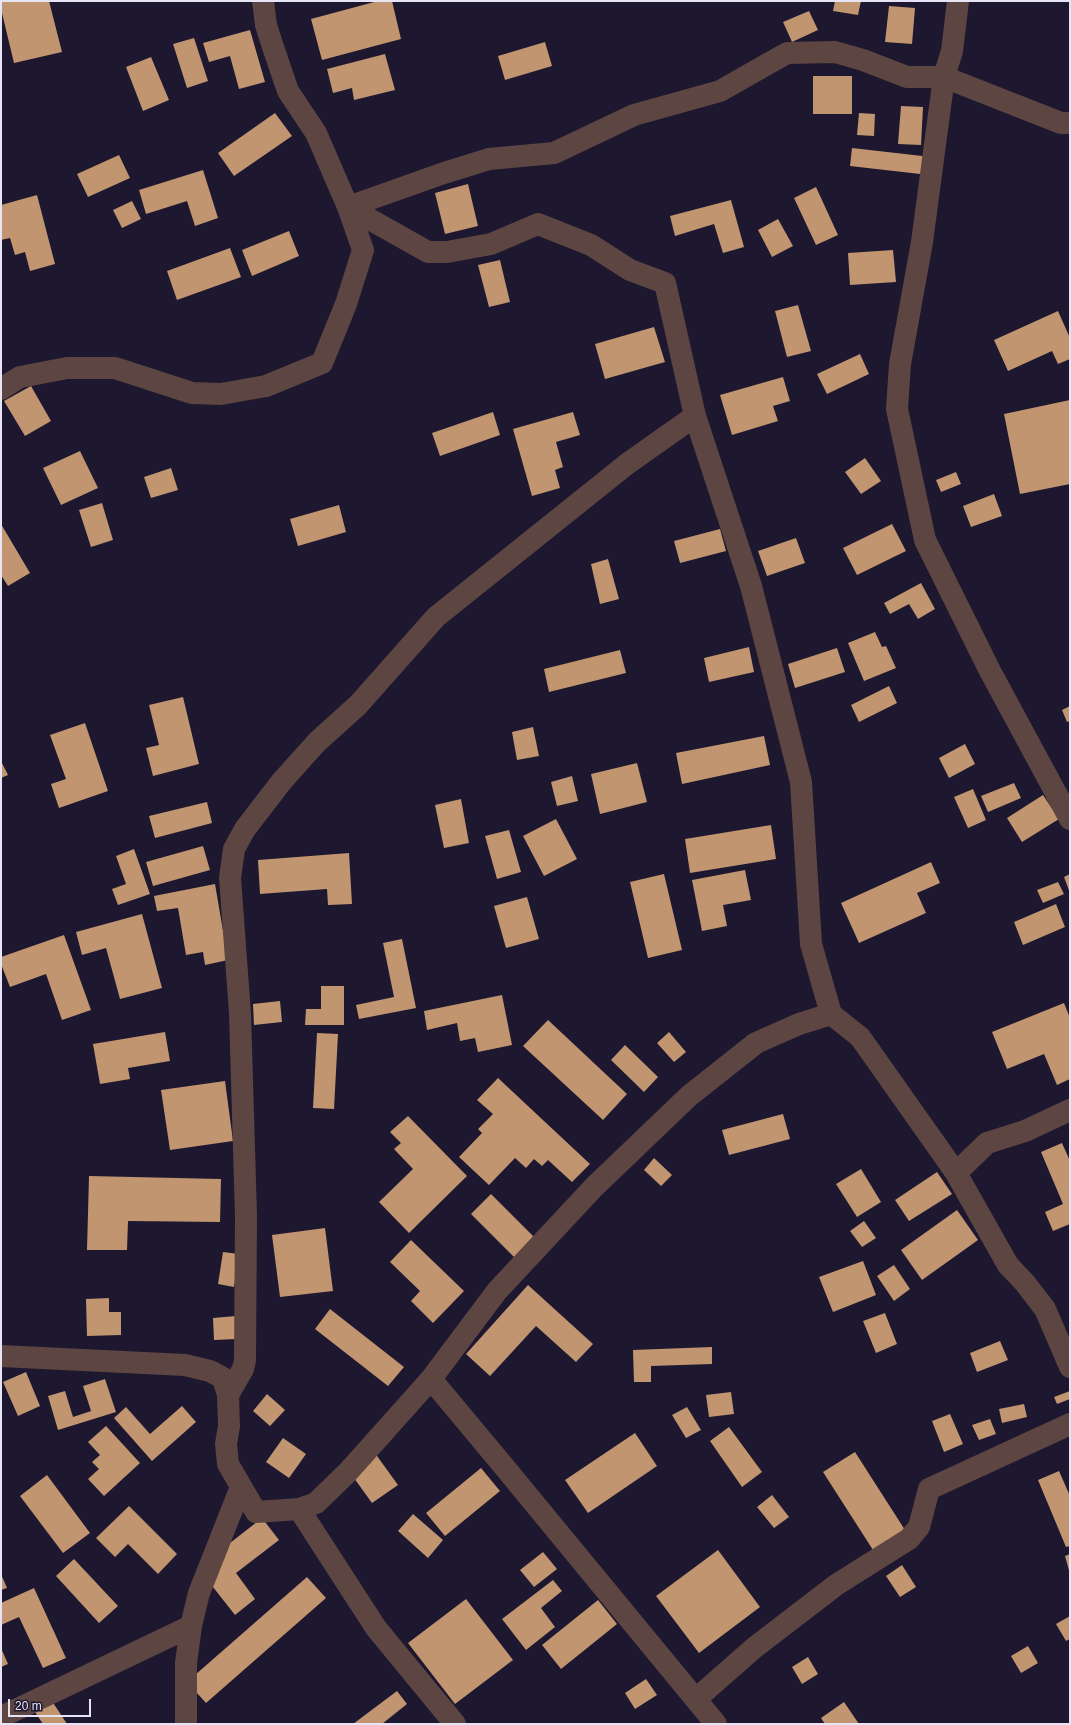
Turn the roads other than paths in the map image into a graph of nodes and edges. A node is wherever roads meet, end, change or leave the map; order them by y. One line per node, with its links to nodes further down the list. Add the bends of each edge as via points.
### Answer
1 (263, 1): 5 (street, via 272,47 288,91 316,133)
2 (958, 1): 3 (street, via 952,51)
3 (944, 77): 4 (street, via 1061,123); 5 (street, via 907,77 835,52 787,53 720,90 634,115 554,153 489,160); 8 (street, via 922,242 900,364 897,410 925,540 990,671)
4 (1070, 123)
5 (348, 207): 6 (street, via 363,250 346,304 322,362 266,386 221,394 192,393 115,368 67,368 20,377); 7 (street, via 428,252 447,252 491,244 538,224 591,246 630,270 665,283)
6 (1, 389)
7 (695, 416): 9 (street, via 751,586 801,782 810,944); 15 (street, via 627,464 436,617 358,705 317,742 282,781 245,829 234,850 230,878 240,1013 246,1240 243,1369)
8 (1070, 819)
9 (831, 1014): 11 (street, via 860,1037); 14 (street, via 799,1024 756,1043 689,1096 594,1187 497,1291)
10 (1070, 1110): 11 (street, via 987,1143)
11 (956, 1173): 13 (street, via 1008,1265 1045,1309)
12 (1, 1356): 15 (street, via 185,1365 210,1371 222,1378)
13 (1070, 1367)
14 (430, 1379): 18 (street, via 347,1473 316,1503); 20 (street)
15 (228, 1395): 17 (street, via 228,1464)
16 (1070, 1424): 20 (street, via 929,1490 919,1527 909,1539 836,1585 754,1648)
17 (241, 1487): 18 (street, via 256,1512); 19 (street, via 199,1593)
18 (299, 1509): 23 (street, via 376,1628)
19 (191, 1626): 21 (street); 22 (street, via 186,1663)
20 (696, 1700): 24 (street)
21 (1, 1718)
22 (186, 1724)
23 (455, 1724)
24 (716, 1724)

